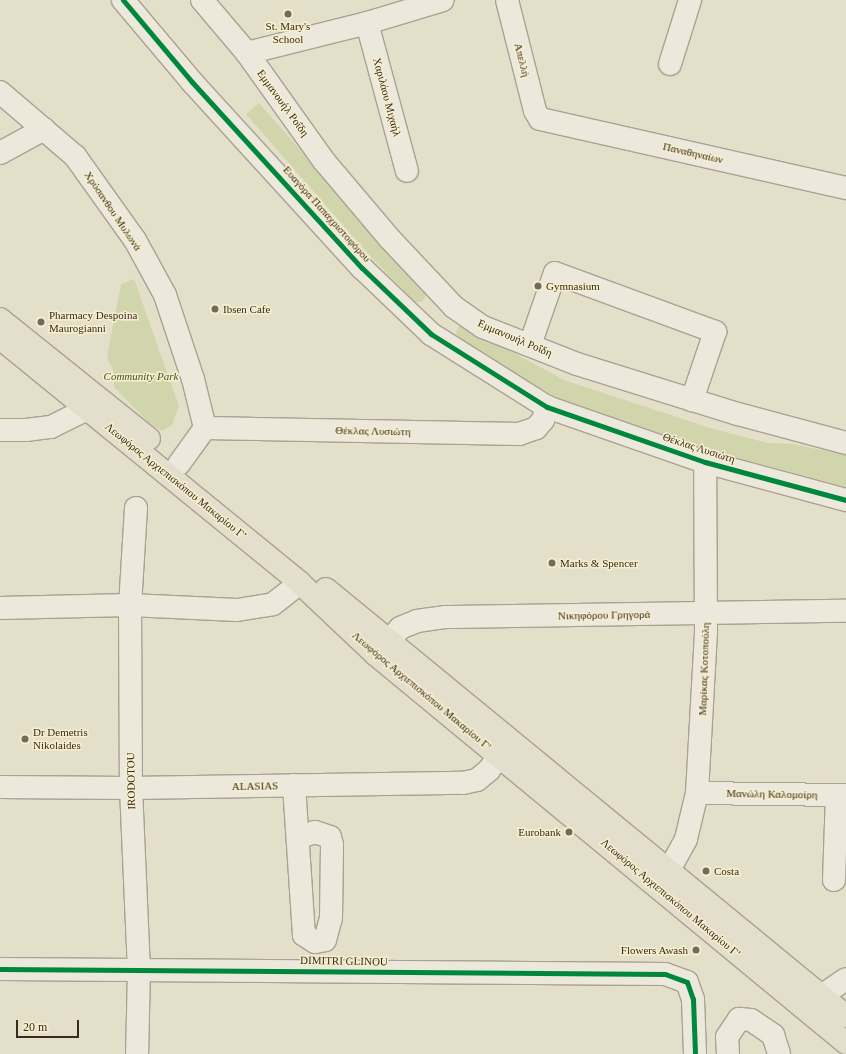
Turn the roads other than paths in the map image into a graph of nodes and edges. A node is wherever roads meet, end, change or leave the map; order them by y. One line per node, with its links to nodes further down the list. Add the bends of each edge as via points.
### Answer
1 (124, 0): 17 (street, Ευαγόρα Παπαχριστοφόρου, via 192,82 362,268)
2 (202, 0): 7 (street, Εμμανουήλ Ροΐδη)
3 (443, 0): 6 (street)
4 (507, 0): 10 (street, Απελλή, via 535,111)
5 (690, 0): 8 (street)
6 (367, 23): 7 (street); 13 (street, Χαριλάου Μιχαήλ)
7 (247, 53): 15 (street, Εμμανουήλ Ροΐδη, via 324,161 390,239)
8 (670, 64)
9 (0, 92): 11 (street, Χρύσανθου Μυλωνά)
10 (540, 119): 14 (street, Παναθηναίων)
11 (44, 129): 12 (street); 23 (street, Χρύσανθου Μυλωνά, via 75,156 139,247 165,295 193,378)
12 (0, 153)
13 (407, 171)
14 (846, 188)
15 (454, 307): 17 (street); 19 (street, Εμμανουήλ Ροΐδη, via 483,327)
16 (0, 319): 27 (main road, Λεωφόρος Αρχιεπισκόπου Μακαρίου Γ’)
17 (432, 334): 21 (street, Ευαγόρα Παπαχριστοφόρου)
18 (0, 338): 22 (main road, Λεωφόρος Αρχιεπισκόπου Μακαρίου Γ’)
19 (530, 345): 20 (street, Εμμανουήλ Ροΐδη, via 577,364); 20 (street, via 555,273 715,332)
20 (692, 400): 25 (street, Εμμανουήλ Ροΐδη)
21 (547, 407): 23 (street, Θέκλας Λυσιώτη, via 543,420 536,428 519,434); 26 (street, Θέκλας Λυσιώτη)
22 (87, 409): 24 (street, via 51,426 26,430); 30 (main road, Λεωφόρος Αρχιεπισκόπου Μακαρίου Γ’)
23 (206, 428): 27 (street)
24 (0, 430)
25 (846, 443)
26 (705, 462): 28 (street, Θέκλας Λυσιώτη); 34 (street, Μαρίκας Κοτοπούλη)
27 (179, 464): 35 (main road, Λεωφόρος Αρχιεπισκόπου Μακαρίου Γ’)
28 (846, 500)
29 (136, 508): 31 (street, IRODOTOU)
30 (300, 583): 31 (street, via 272,604 237,610); 35 (main road, Λεωφόρος Αρχιεπισκόπου Μακαρίου Γ’)
31 (130, 605): 32 (street); 39 (street, IRODOTOU)
32 (0, 608)
33 (846, 611): 34 (street, Νικηφόρου Γρηγορά)
34 (706, 614): 35 (street, Νικηφόρου Γρηγορά, via 446,617 417,621 400,628); 40 (street, Μαρίκας Κοτοπούλη)
35 (381, 647): 36 (main road, Λεωφόρος Αρχιεπισκόπου Μακαρίου Γ’); 43 (main road, Λεωφόρος Αρχιεπισκόπου Μακαρίου Γ’)
36 (499, 756): 37 (street, ALASIAS, via 489,770 477,780 463,784); 50 (main road, Λεωφόρος Αρχιεπισκόπου Μακαρίου Γ’)
37 (294, 785): 39 (street, ALASIAS); 42 (street)
38 (0, 787): 39 (street, ALASIAS)
39 (131, 788): 46 (street, IRODOTOU)
40 (697, 793): 41 (street, Μανώλη Καλομοίρη); 43 (street, Μαρίκας Κοτοπούλη, via 686,839)
41 (842, 795): 44 (street)
42 (298, 838)
43 (669, 870): 48 (main road, Λεωφόρος Αρχιεπισκόπου Μακαρίου Γ’)
44 (834, 880)
45 (0, 969): 46 (street, DIMITRI GLINOU)
46 (139, 969): 51 (street, IRODOTOU); 52 (street, DIMITRI GLINOU, via 665,974 687,982 693,1000)
47 (846, 979): 48 (street)
48 (821, 996): 49 (main road, Λεωφόρος Αρχιεπισκόπου Μακαρίου Γ’)
49 (846, 1016)
50 (846, 1043)
51 (137, 1054)
52 (695, 1054)
53 (728, 1054): 54 (street, via 727,1037 738,1019 751,1020 773,1034)
54 (779, 1054)

